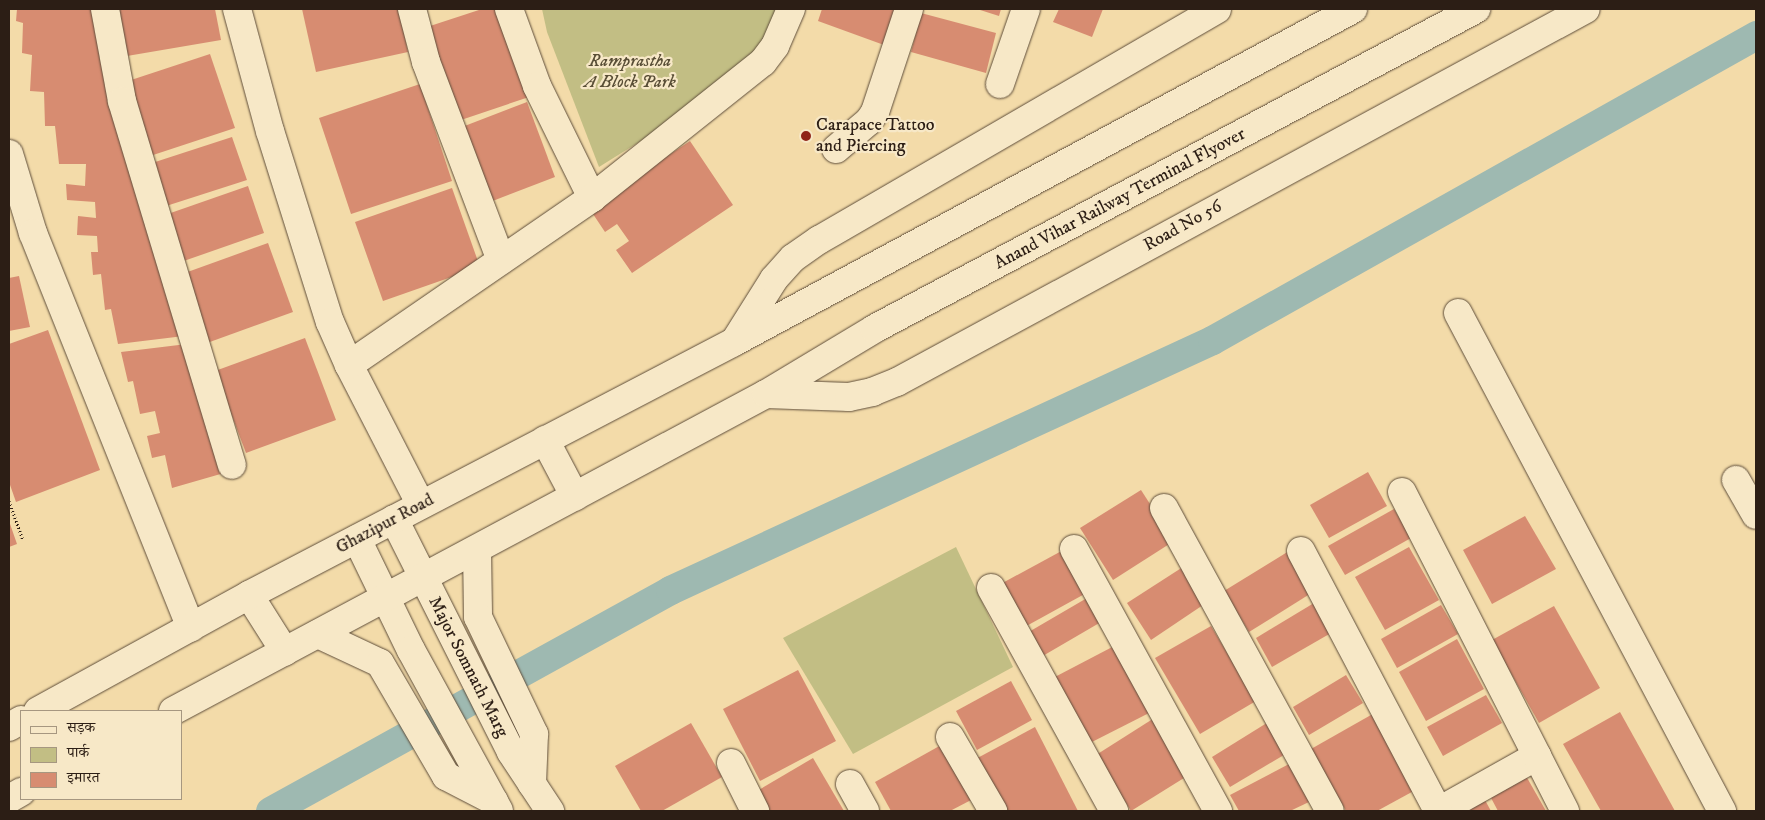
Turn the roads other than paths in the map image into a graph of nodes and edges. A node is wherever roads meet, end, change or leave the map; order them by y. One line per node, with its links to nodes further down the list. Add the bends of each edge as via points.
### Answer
1 (105, 9): 23 (main road, via 122,102)
2 (237, 9): 20 (main road, via 299,227 330,322)
3 (412, 9): 17 (main road, via 426,62)
4 (509, 9): 15 (main road, via 537,86)
5 (791, 9): 15 (main road, via 763,62)
6 (909, 9): 13 (main road, via 875,112 870,121)
7 (1026, 9): 12 (main road)
8 (1217, 9): 19 (main road, via 806,249 774,279)
9 (1353, 9): 19 (main road)
10 (1476, 9): 21 (main road, Anand Vihar Railway Terminal Flyover, via 874,329)
11 (1586, 9): 21 (main road, Road No 56, via 897,382 849,397)
12 (1000, 84)
13 (836, 149)
14 (9, 154): 16 (main road)
15 (592, 198): 17 (main road)
16 (21, 234): 39 (main road)
17 (501, 260): 20 (main road)
18 (1458, 313): 64 (main road)
19 (734, 342): 22 (main road, Ghazipur Road)
20 (349, 365): 27 (main road)
21 (766, 394): 26 (main road)
22 (545, 440): 26 (main road); 27 (main road, Ghazipur Road)
23 (232, 465)
24 (1736, 480): 29 (main road)
25 (1402, 492): 48 (main road)
26 (574, 497): 33 (main road)
27 (421, 505): 30 (main road, Ghazipur Road)
28 (1164, 508): 61 (main road)
29 (1756, 515)
30 (394, 519): 31 (main road, Ghazipur Road); 35 (main road, Major Somnath Marg)
31 (357, 538): 37 (main road, Ghazipur Road); 38 (main road)
32 (1074, 549): 60 (main road)
33 (477, 550): 35 (main road); 50 (main road, via 476,605 482,626 534,734)
34 (1301, 551): 62 (main road)
35 (423, 578): 38 (main road); 50 (main road, Major Somnath Marg, via 511,752)
36 (991, 588): 59 (main road)
37 (249, 595): 39 (main road, Ghazipur Road); 42 (main road)
38 (386, 596): 40 (main road); 41 (main road)
39 (191, 628): 43 (main road, Ghazipur Road)
40 (318, 634): 41 (main road); 42 (main road); 54 (main road, via 377,661 446,776)
41 (412, 650): 54 (main road)
42 (284, 652): 44 (main road)
43 (40, 710)
44 (175, 710)
45 (20, 721): 46 (main road)
46 (9, 727)
47 (950, 737): 58 (main road)
48 (1537, 756): 62 (main road); 63 (main road)
49 (731, 763): 56 (main road)
50 (532, 784): 55 (main road, Major Somnath Marg)
51 (850, 784): 57 (main road)
52 (20, 793): 53 (main road)
53 (9, 799)
54 (497, 806)
55 (550, 811)
56 (755, 811)
57 (865, 811)
58 (993, 811)
59 (1114, 811)
60 (1218, 811)
61 (1330, 811)
62 (1438, 811)
63 (1565, 811)
64 (1722, 811)

